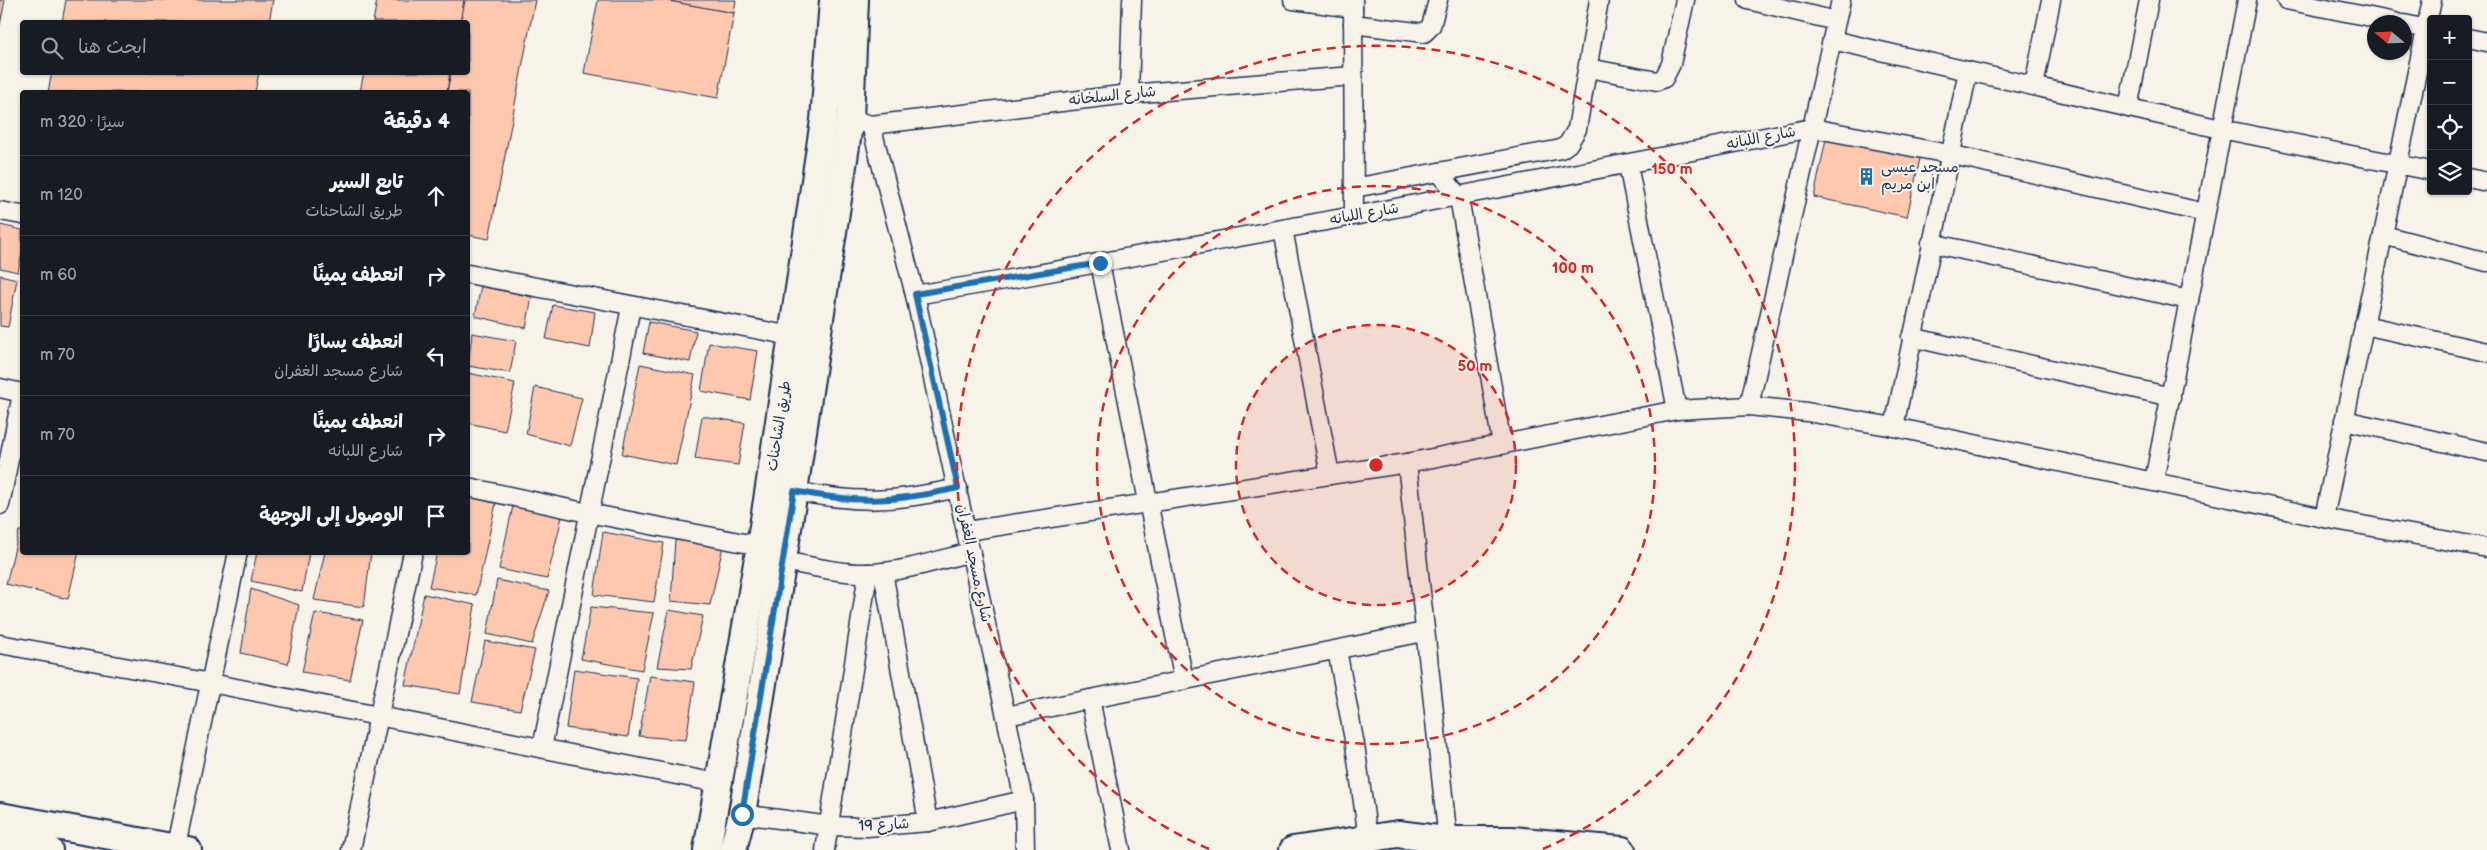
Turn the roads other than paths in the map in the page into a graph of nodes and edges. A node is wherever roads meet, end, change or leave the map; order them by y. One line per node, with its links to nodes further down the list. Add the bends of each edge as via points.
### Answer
1 (833, 0): 57 (main road, طريق الشاحنات, via 824,120)
2 (855, 0): 31 (main road, طريق الشاحنات)
3 (1132, 0): 29 (street)
4 (1293, 0): 15 (street)
5 (1438, 0): 15 (street, via 1431,26 1424,33)
6 (1599, 0): 25 (street)
7 (1685, 0): 25 (street, via 1671,64 1664,78 1657,81)
8 (1748, 0): 18 (street)
9 (1841, 0): 18 (street)
10 (2051, 0): 28 (street)
11 (2149, 0): 30 (street)
12 (2247, 0): 33 (street)
13 (2286, 0): 17 (street)
14 (2432, 0): 16 (street)
15 (1353, 11): 27 (street)
16 (2430, 15)
17 (2367, 16)
18 (1836, 21): 23 (street)
19 (2412, 26): 20 (street)
20 (2427, 29)
21 (2427, 33): 35 (street)
22 (2472, 39): 24 (street)
23 (1832, 40): 26 (street); 32 (street)
24 (2487, 42)
25 (1588, 68): 38 (street, via 1577,129 1561,149)
26 (1968, 71): 28 (street); 34 (street)
27 (1354, 76): 29 (street, شارع السلخانه); 41 (street)
28 (2034, 86): 30 (street)
29 (1129, 94): 31 (street, شارع السلخانه)
30 (2128, 108): 33 (street)
31 (861, 122): 53 (street, شارع مسجد الغفران); 75 (main road, طريق الشاحنات)
32 (1812, 128): 34 (street); 36 (street, شارع اللبانه); 64 (street)
33 (2221, 129): 35 (street); 44 (street)
34 (1949, 154): 44 (street); 49 (street)
35 (2397, 164): 37 (street); 48 (street)
36 (1628, 165): 42 (street, شارع اللبانه); 65 (street)
37 (2427, 170)
38 (1439, 172): 41 (street); 42 (street)
39 (2472, 178): 40 (street)
40 (2487, 180)
41 (1354, 188): 46 (street)
42 (1459, 196): 46 (street, شارع اللبانه); 68 (street)
43 (0, 210): 45 (street)
44 (2205, 213): 54 (street)
45 (20, 215)
46 (1354, 215): 47 (street, شارع اللبانه)
47 (1283, 229): 51 (street, شارع اللبانه); 71 (street)
48 (2382, 235): 50 (street); 56 (street)
49 (1931, 243): 54 (street); 58 (street)
50 (2487, 262)
51 (1100, 263): 53 (street, شارع اللبانه); 76 (street)
52 (470, 278): 55 (street)
53 (915, 294): 74 (street, شارع مسجد الغفران)
54 (2189, 300): 62 (street)
55 (631, 307): 57 (street); 78 (street)
56 (2364, 325): 59 (street); 66 (street)
57 (792, 336): 81 (main road, طريق الشاحنات)
58 (1911, 337): 62 (street); 67 (street)
59 (2487, 352)
60 (0, 388): 61 (street)
61 (20, 393)
62 (2171, 397): 72 (street)
63 (20, 403): 77 (street)
64 (1749, 406): 65 (street); 67 (street)
65 (1677, 410): 68 (street)
66 (2344, 420): 69 (street); 79 (street)
67 (1894, 427): 72 (street)
68 (1502, 445): 70 (street)
69 (2487, 452)
70 (1406, 463): 71 (street); 88 (street)
71 (1330, 475): 76 (street)
72 (2154, 481): 79 (street)
73 (470, 487): 78 (street)
74 (958, 488): 75 (street, via 912,498 873,501 833,499); 80 (street, شارع مسجد الغفران)
75 (794, 491): 86 (main road, طريق الشاحنات)
76 (1150, 503): 80 (street); 91 (street)
77 (0, 505)
78 (588, 514): 81 (street); 96 (street)
79 (2324, 518): 82 (street)
80 (967, 531): 83 (street, شارع مسجد الغفران)
81 (760, 546): 97 (main road, طريق الشاحنات)
82 (2487, 548)
83 (971, 552): 87 (street); 95 (street, شارع مسجد الغفران)
84 (237, 555): 92 (street)
85 (412, 555): 94 (street)
86 (783, 561): 87 (street, via 835,570); 99 (main road, طريق الشاحنات)
87 (876, 572): 101 (street); 102 (street)
88 (1424, 632): 90 (street); 105 (street)
89 (0, 644): 92 (street)
90 (1337, 650): 91 (street); 103 (street)
91 (1184, 680): 93 (street)
92 (211, 683): 94 (street); 106 (street)
93 (1090, 699): 95 (street); 113 (street)
94 (379, 716): 96 (street); 108 (street)
95 (1006, 716): 98 (street, شارع مسجد الغفران)
96 (542, 748): 97 (street)
97 (717, 783): 109 (main road, طريق الشاحنات)
98 (1024, 800): 101 (street, شارع 19); 112 (street, شارع مسجد الغفران)
99 (742, 814): 102 (street, شارع 19); 110 (main road, طريق الشاحنات)
100 (0, 816): 106 (main road)
101 (928, 822): 102 (street, شارع 19, via 867,827)
102 (830, 826): 111 (street)
103 (1368, 838): 105 (main road, via 1411,834); 114 (main road)
104 (0, 841): 107 (main road)
105 (1443, 847): 115 (main road, via 1512,840)
106 (179, 849)
107 (50, 850)
108 (351, 850)
109 (707, 850)
110 (732, 850)
111 (825, 850)
112 (1025, 850)
113 (1121, 850)
114 (1293, 850)
115 (1622, 850)

